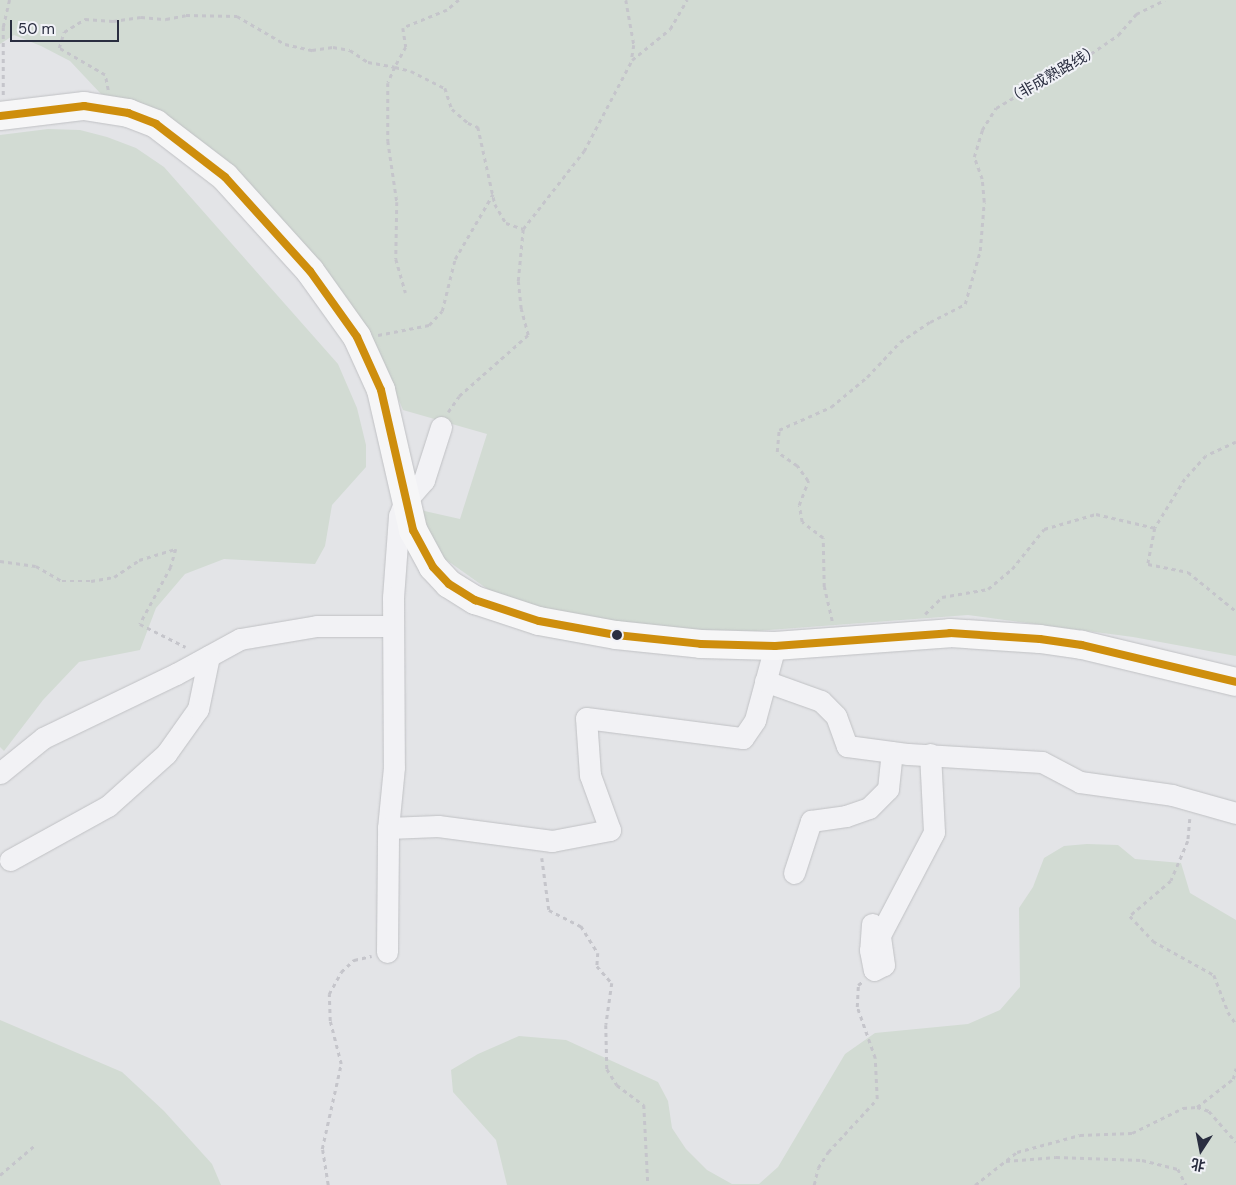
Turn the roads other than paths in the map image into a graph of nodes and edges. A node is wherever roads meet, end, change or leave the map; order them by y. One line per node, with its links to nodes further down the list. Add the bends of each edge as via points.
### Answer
1 (1, 116): 3 (main road, via 52,108 111,108 156,124 225,177 310,270 357,337 381,390)
2 (441, 427): 3 (street, via 424,480)
3 (404, 503): 4 (street, via 396,543); 5 (main road, via 413,530 433,567 449,584 475,600 540,621 616,635 701,644)
4 (393, 626): 6 (street, via 317,626 240,639); 13 (street, via 394,767)
5 (775, 646): 7 (street); 8 (main road, via 905,634 998,635 1082,646)
6 (209, 656): 11 (street, via 43,738); 14 (street, via 198,709 166,754 108,806)
7 (765, 681): 9 (street, via 821,701 836,716 847,746); 13 (street, via 755,720 743,738 586,718 590,775 610,830 542,840 438,826)
8 (1236, 682)
9 (892, 752): 10 (street); 15 (street, via 888,789 869,808 846,816 811,821)
10 (930, 754): 12 (street, via 1042,762 1080,782 1192,800); 16 (street, via 934,832 880,935 884,965 874,970 870,950)
11 (0, 773)
12 (1236, 812)
13 (388, 828): 17 (street)
14 (10, 860)
15 (794, 873)
16 (872, 924)
17 (387, 952)

